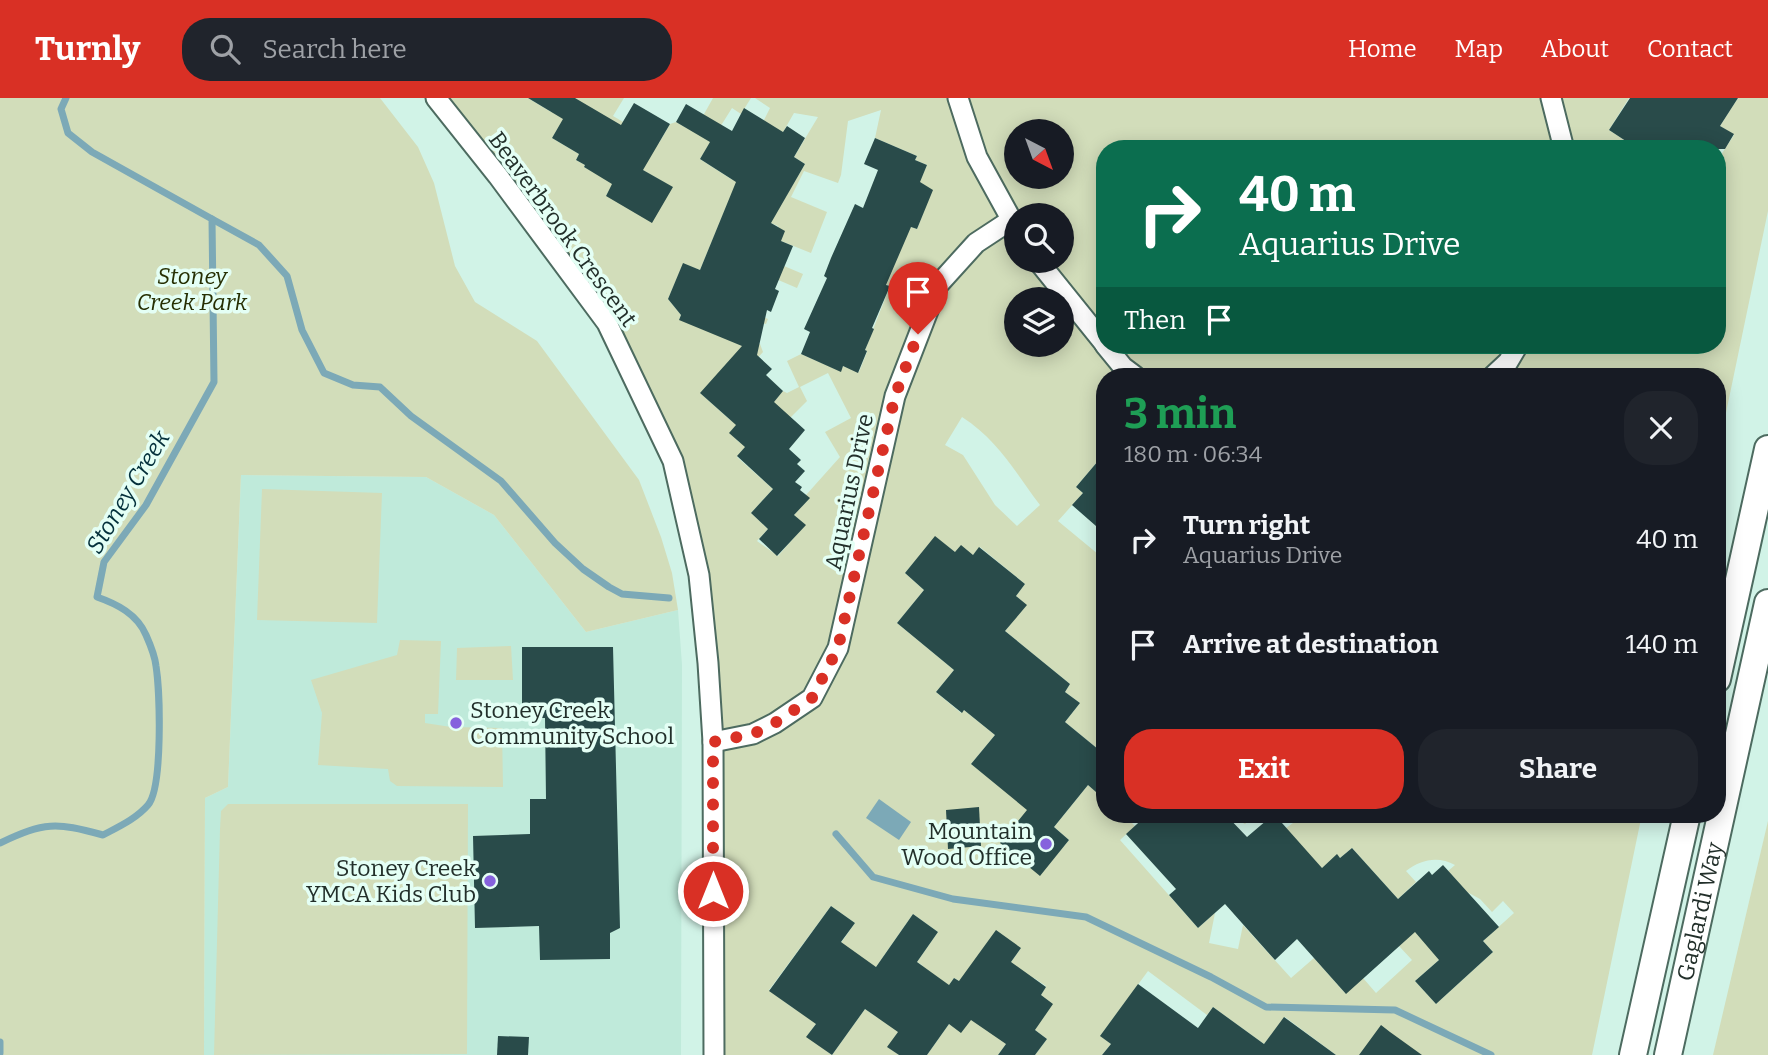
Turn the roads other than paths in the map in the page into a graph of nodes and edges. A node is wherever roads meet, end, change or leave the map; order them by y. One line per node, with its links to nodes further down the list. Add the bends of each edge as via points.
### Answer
1 (436, 98): 16 (street, Beaverbrook Crescent, via 607,323 673,461 699,575)
2 (958, 98): 5 (street, via 977,157)
3 (1551, 98): 4 (street)
4 (1562, 140)
5 (1004, 206)
6 (1004, 229): 16 (street, Aquarius Drive, via 976,243 938,285 895,396 838,648 812,698 753,734)
7 (1048, 273): 8 (street)
8 (1096, 333)
9 (1113, 354): 11 (street)
10 (1513, 354): 12 (street)
11 (1124, 368)
12 (1502, 368)
13 (1768, 449): 15 (main road)
14 (1768, 603): 17 (main road, Gaglardi Way)
15 (1726, 638)
16 (713, 742): 20 (street, Beaverbrook Crescent)
17 (1726, 793)
18 (1685, 823): 21 (main road, Gaglardi Way)
19 (1719, 823): 22 (main road, Gaglardi Way)
20 (714, 1055)
21 (1633, 1055)
22 (1668, 1055)

